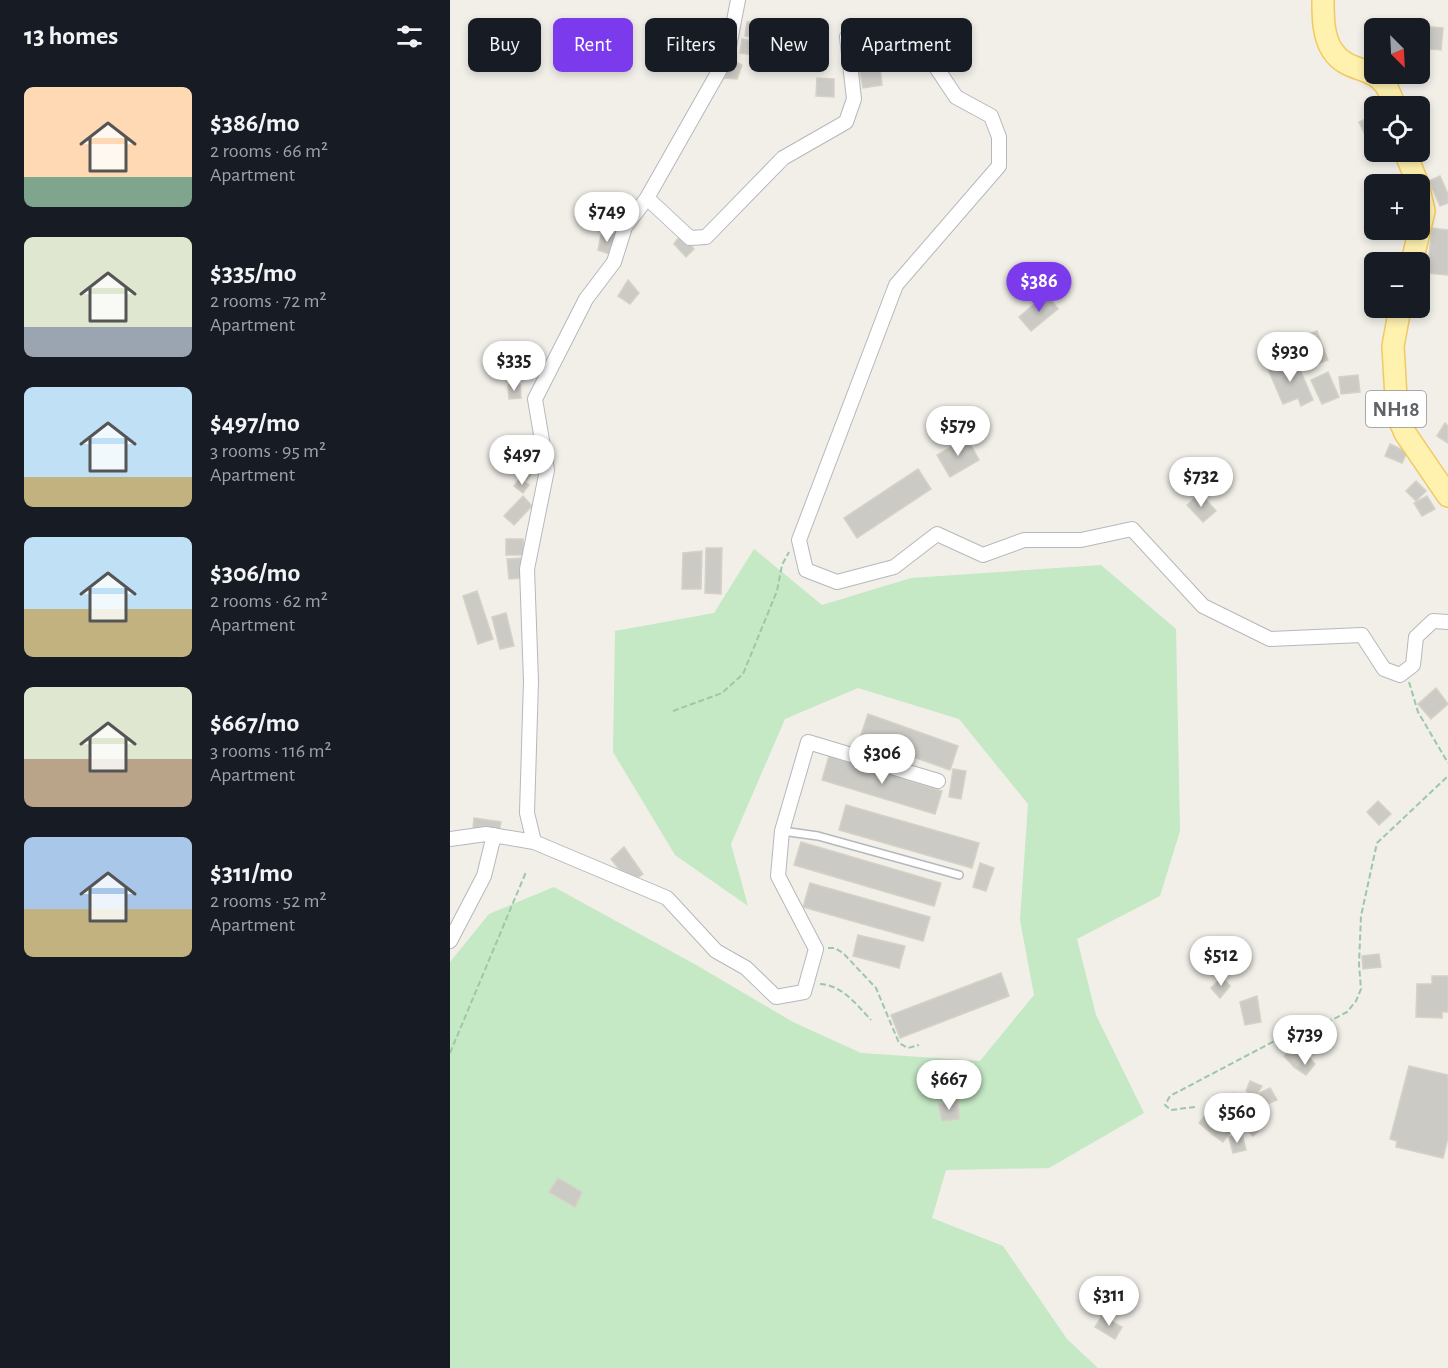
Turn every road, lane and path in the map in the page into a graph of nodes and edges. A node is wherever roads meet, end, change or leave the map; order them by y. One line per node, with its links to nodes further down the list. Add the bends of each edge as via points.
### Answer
1 (738, 0): 4 (street, via 727,57)
2 (1323, 0): 3 (main road, via 1325,31 1332,50 1339,58 1384,82)
3 (1392, 96)
4 (647, 198): 7 (street, via 690,238 706,237 783,158 846,122 854,99 847,37 856,30 897,27 918,40 956,97 991,116 999,137 999,165 897,285); 17 (street, via 625,227 614,262 586,299 535,399 547,470 527,569 531,681 527,813)
5 (1398, 318): 6 (main road, NH18, via 1394,346 1397,415)
6 (1448, 496)
7 (804, 526): 9 (street, via 799,540 806,570 837,582 894,567 938,534 983,555 1024,540 1081,540 1132,529 1203,606 1270,639 1362,635 1384,669 1400,675); 10 (path, via 782,565 777,591 743,674 722,693)
8 (1448, 622): 9 (street, via 1433,621 1416,637 1413,665)
9 (1406, 670): 11 (path, via 1418,712)
10 (673, 711)
11 (1448, 763)
12 (1448, 776): 26 (path, via 1377,843 1361,916 1361,989 1356,1001 1347,1012 1330,1021 1300,1027 1170,1096 1165,1105 1171,1110)
13 (938, 781): 14 (street, via 808,742)
14 (782, 831): 19 (lane, via 818,836); 21 (street, via 778,876)
15 (494, 835): 16 (street); 17 (street); 20 (street, via 484,876)
16 (450, 839)
17 (534, 842): 22 (street, via 667,898 716,951 746,968 776,997)
18 (526, 872): 25 (path)
19 (959, 875)
20 (450, 941)
21 (816, 949): 22 (street); 24 (path, via 836,948 843,953 876,988 899,1043 908,1048)
22 (804, 992): 23 (path, via 818,984 831,985)
23 (871, 1020)
24 (919, 1045)
25 (450, 1053)
26 (1195, 1107)

